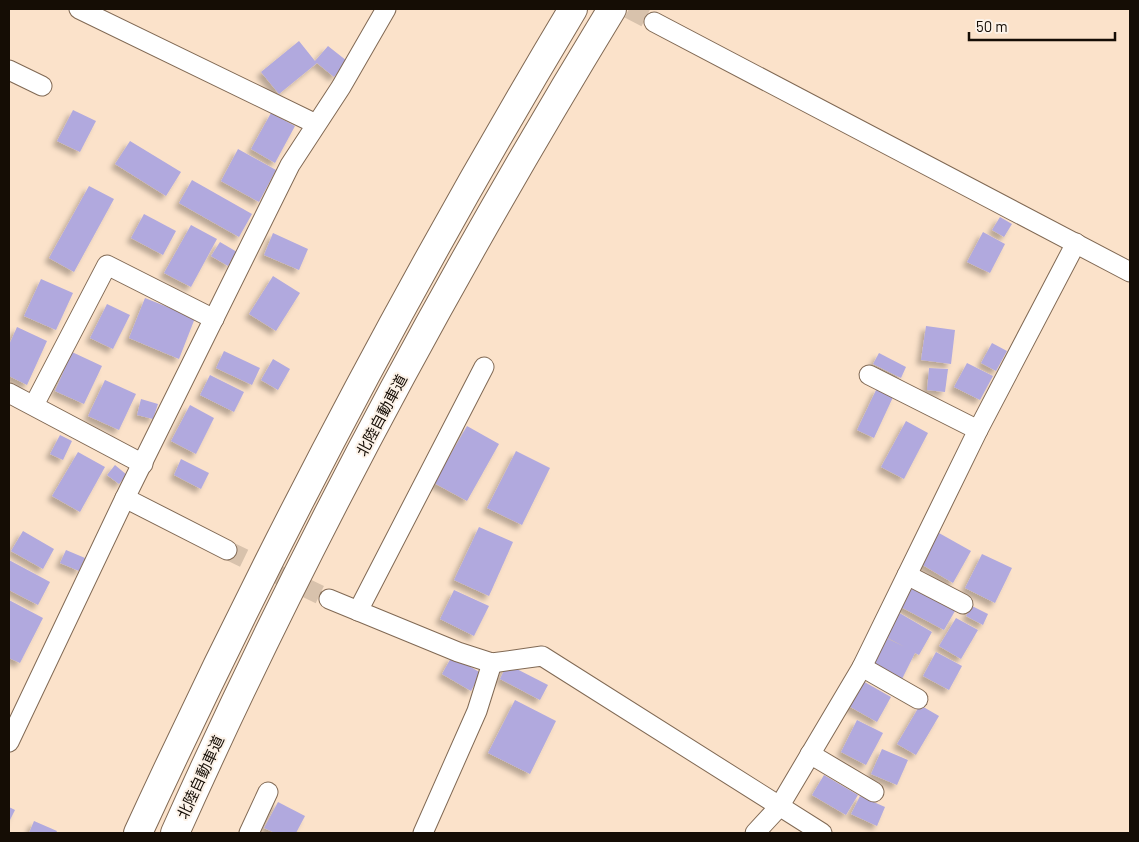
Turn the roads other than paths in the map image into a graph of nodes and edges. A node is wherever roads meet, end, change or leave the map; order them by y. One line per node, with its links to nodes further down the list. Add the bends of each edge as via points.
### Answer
1 (79, 9): 8 (street)
2 (386, 9): 8 (street)
3 (573, 9): 32 (highway, via 447,225 355,393 262,574)
4 (612, 9): 33 (highway, 北陸自動車道, via 476,240 378,421 296,577)
5 (654, 22): 9 (street)
6 (9, 70): 7 (street)
7 (42, 86)
8 (316, 124): 11 (street, via 290,165)
9 (1076, 243): 10 (street); 16 (street)
10 (1130, 272)
11 (214, 319): 15 (street, via 107,265); 17 (street)
12 (484, 367): 23 (street)
13 (869, 375): 16 (street)
14 (9, 393): 15 (street)
15 (34, 405): 17 (street)
16 (978, 430): 20 (street)
17 (142, 464): 18 (street)
18 (125, 498): 19 (street); 27 (street)
19 (227, 550)
20 (907, 575): 22 (street); 25 (street)
21 (329, 600): 23 (street)
22 (963, 604)
23 (358, 611): 24 (street)
24 (492, 663): 31 (street, via 542,656); 35 (street, via 477,711)
25 (862, 667): 26 (street); 28 (street)
26 (918, 699)
27 (9, 742)
28 (810, 754): 30 (street); 31 (street)
29 (268, 792): 34 (street)
30 (874, 792)
31 (779, 807): 36 (street); 37 (street)
32 (138, 833)
33 (175, 833)
34 (249, 833)
35 (423, 833)
36 (755, 833)
37 (822, 833)

